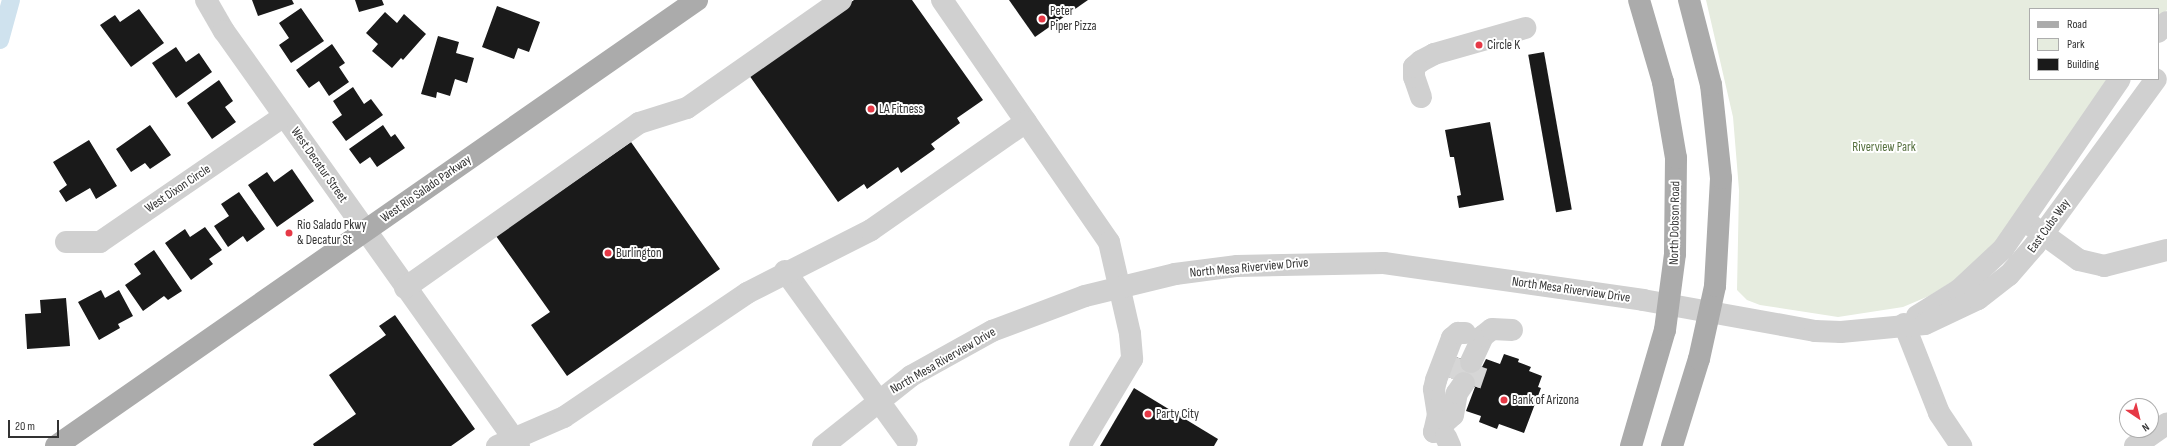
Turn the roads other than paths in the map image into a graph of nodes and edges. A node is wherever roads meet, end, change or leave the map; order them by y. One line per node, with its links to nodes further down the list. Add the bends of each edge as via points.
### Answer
1 (206, 0): 15 (street, West Decatur Street)
2 (697, 0): 18 (main road, West Rio Salado Parkway)
3 (841, 0): 24 (street, via 687,108 639,123)
4 (942, 0): 16 (street)
5 (1639, 0): 25 (main road, North Dobson Road, via 1663,82 1676,158 1675,254)
6 (1689, 0): 26 (main road, via 1711,85 1721,178 1718,257)
7 (2167, 22): 9 (street)
8 (1525, 28): 14 (street, via 1434,54 1421,61 1414,67 1414,77)
9 (2159, 31)
10 (2167, 66): 11 (street, East Cubs Way)
11 (2159, 76)
12 (2119, 80): 17 (street, East Cubs Way)
13 (2156, 80): 19 (street, East Cubs Way)
14 (1421, 97)
15 (284, 116): 18 (street, West Decatur Street); 20 (street, West Dixon Circle, via 100,242)
16 (1026, 122): 22 (street, via 871,230); 23 (street, via 1109,242)
17 (2024, 220): 19 (street); 27 (street, East Cubs Way, via 2003,249 1975,278)
18 (365, 231): 24 (street, West Decatur Street); 35 (main road, West Rio Salado Parkway)
19 (2043, 234): 21 (street, via 2079,260 2104,266); 27 (street, East Cubs Way, via 2009,275 1978,299 1925,324)
20 (66, 242)
21 (2167, 250)
22 (785, 271): 30 (street); 34 (street, via 740,297 592,400)
23 (1120, 287): 25 (street, North Mesa Riverview Drive, via 1175,274 1237,266 1384,263); 30 (street, North Mesa Riverview Drive, via 1048,308 992,331 911,376); 37 (street, via 1130,334 1132,360)
24 (405, 288): 34 (street, West Decatur Street)
25 (1669, 305): 26 (street, North Mesa Riverview Drive); 38 (main road, North Dobson Road, via 1654,378)
26 (1710, 312): 27 (street, East Cubs Way, via 1815,331 1841,332); 39 (main road, via 1698,366)
27 (1904, 324): 40 (street, via 1939,412)
28 (1486, 331): 28 (street, via 1496,335 1467,361); 32 (street, via 1458,333 1452,338 1434,389 1438,414)
29 (1459, 381): 32 (street, via 1443,392)
30 (877, 400): 33 (street); 36 (street, North Mesa Riverview Drive)
31 (2167, 424): 41 (street)
32 (1445, 434)
33 (907, 440)
34 (510, 444)
35 (56, 446)
36 (823, 446)
37 (1080, 446)
38 (1631, 446)
39 (1672, 446)
40 (1961, 446)
41 (2135, 446)

